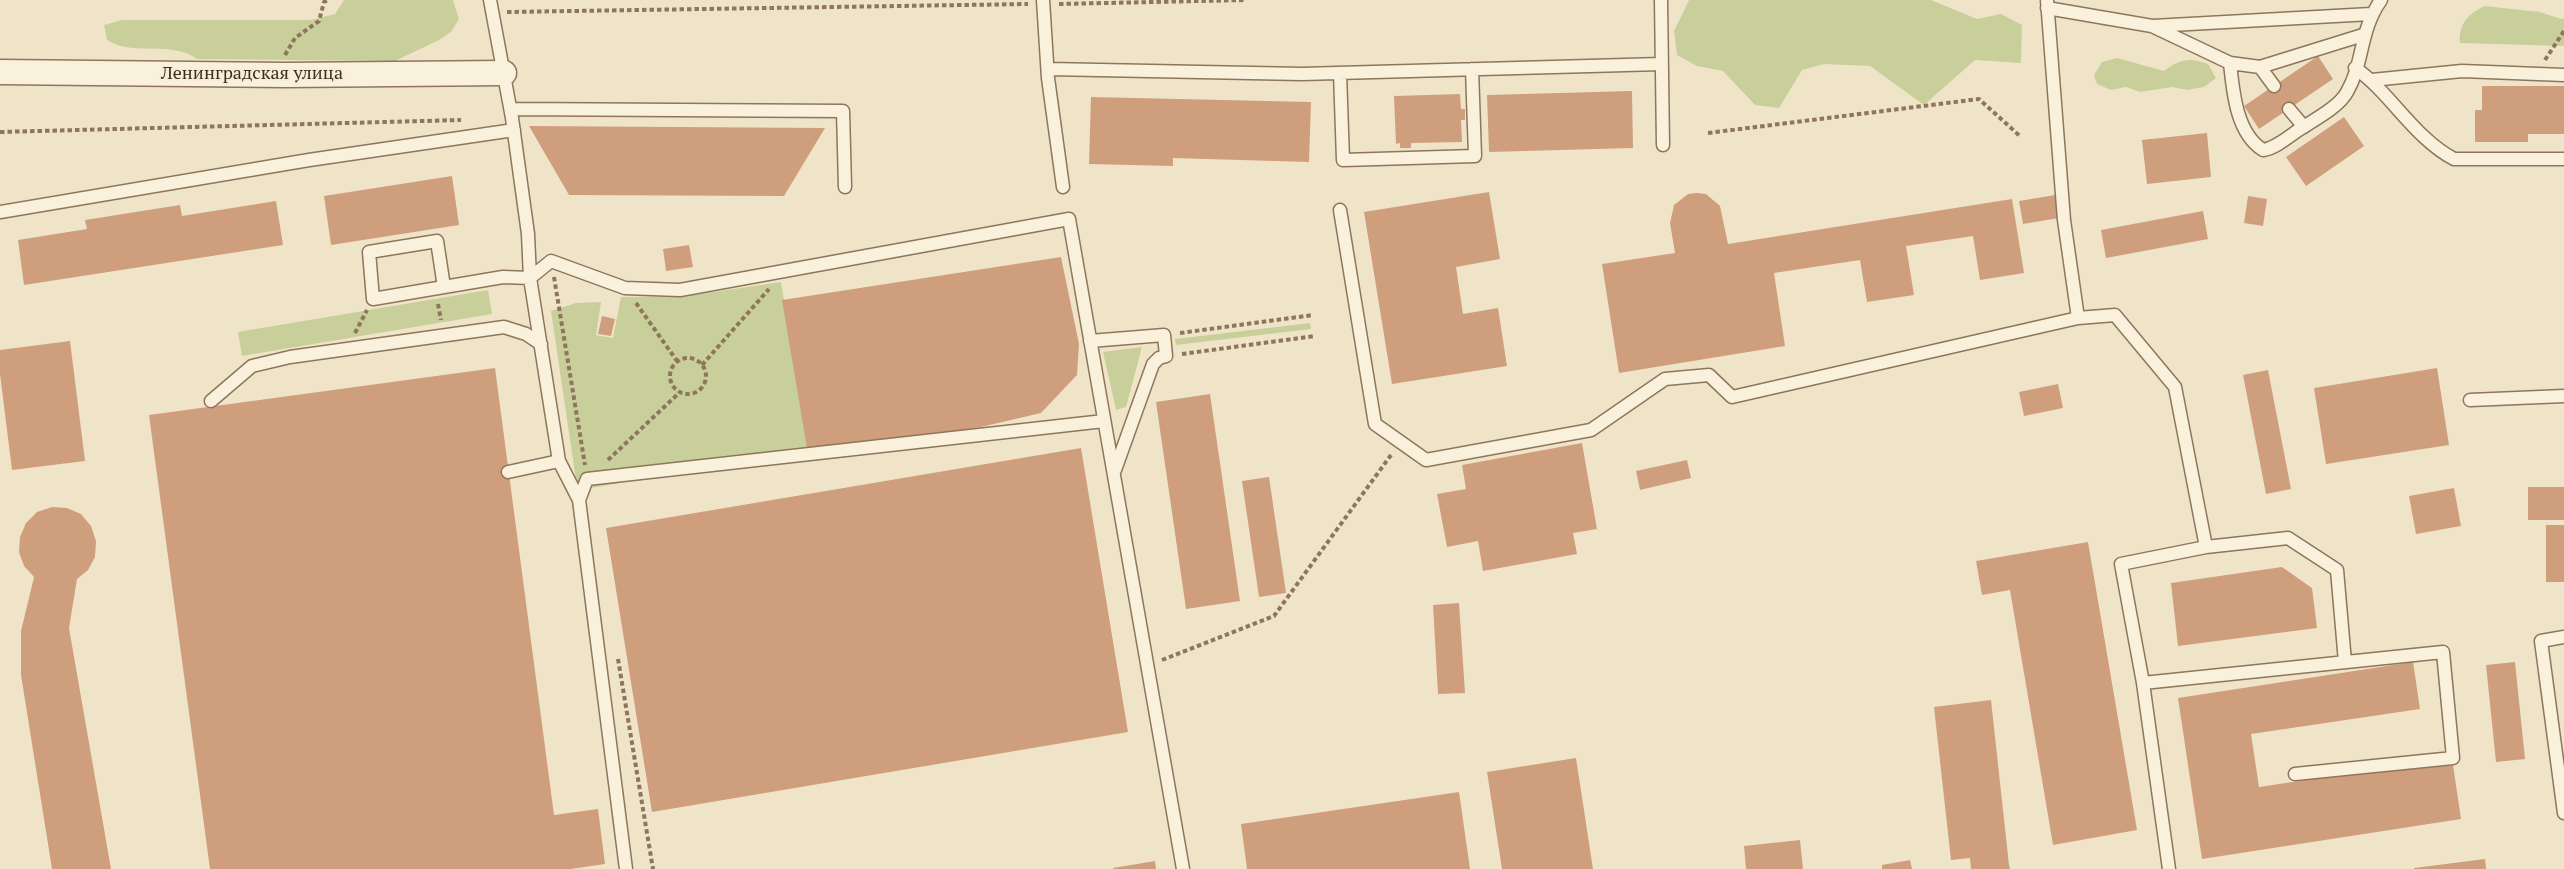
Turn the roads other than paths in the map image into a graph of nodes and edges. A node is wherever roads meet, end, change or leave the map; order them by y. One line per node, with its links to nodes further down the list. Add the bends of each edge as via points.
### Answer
1 (1661, 0): 10 (lane)
2 (2381, 0): 6 (lane)
3 (1043, 2): 13 (lane)
4 (2047, 4): 7 (lane); 33 (lane, via 2064,220)
5 (491, 6): 16 (lane)
6 (2371, 14): 7 (lane); 8 (lane)
7 (2152, 26): 9 (lane)
8 (2363, 35): 11 (lane); 12 (lane)
9 (2230, 63): 11 (lane); 23 (lane, via 2235,109 2257,146 2270,149)
10 (1661, 64): 14 (lane); 25 (lane)
11 (2260, 67): 20 (lane)
12 (2355, 68): 19 (lane); 23 (lane, via 2347,93)
13 (1048, 69): 17 (lane); 28 (lane)
14 (1472, 69): 17 (lane); 17 (lane, via 1475,156 1453,157 1343,160)
15 (0, 72): 16 (street, Ленинградская улица)
16 (504, 73): 21 (lane)
17 (1340, 73)
18 (2564, 75): 19 (lane, via 2462,72)
19 (2372, 80): 26 (lane, via 2387,100 2454,159)
20 (2274, 86)
21 (511, 109): 24 (lane); 27 (lane, via 843,111)
22 (2289, 109): 23 (lane)
23 (2304, 127)
24 (514, 130): 30 (lane, via 298,161); 31 (lane)
25 (1663, 145)
26 (2564, 159)
27 (845, 187)
28 (1063, 187)
29 (1340, 210): 33 (lane, via 1375,424 1426,460 1591,430 1665,379 1709,375 1732,397)
30 (0, 212)
31 (530, 278): 32 (lane, via 503,277); 34 (lane, via 551,261 625,288 680,290 1069,219); 35 (lane)
32 (440, 287): 32 (lane, via 436,241 369,252 373,299)
33 (2078, 318): 44 (lane, via 2115,315 2175,387)
34 (1090, 341): 39 (lane); 42 (lane, via 1164,335 1166,356 1153,364)
35 (541, 344): 38 (lane, via 504,327 290,357 252,366); 40 (lane)
36 (2564, 396): 37 (lane)
37 (2470, 400)
38 (211, 401)
39 (1104, 421): 42 (lane); 43 (lane, via 587,479)
40 (560, 461): 41 (lane); 43 (lane)
41 (508, 472)
42 (1114, 473): 51 (lane)
43 (579, 500): 50 (lane)
44 (2206, 547): 46 (lane, via 2288,538 2337,570); 47 (lane, via 2121,564)
45 (2564, 637): 49 (lane, via 2541,640)
46 (2345, 662): 47 (lane); 48 (lane, via 2443,652 2453,758)
47 (2143, 683): 52 (lane)
48 (2295, 774)
49 (2564, 813)
50 (626, 869)
51 (1183, 869)
52 (2169, 869)

